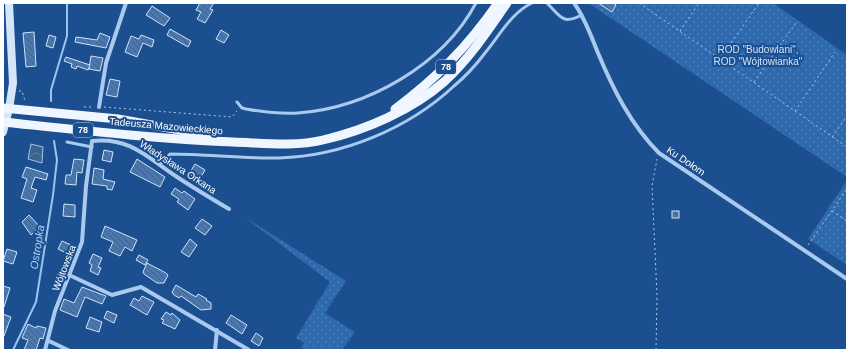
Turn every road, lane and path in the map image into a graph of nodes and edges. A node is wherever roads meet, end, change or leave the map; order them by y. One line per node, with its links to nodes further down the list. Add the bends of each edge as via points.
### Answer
1 (9, 3): 24 (main road, via 13,70)
2 (126, 3): 22 (street, via 106,63)
3 (476, 3): 23 (lane, via 454,35 434,54 412,72 367,96 318,111 274,114)
4 (498, 3): 27 (main road, Tadeusza Mazowieckiego / 78, via 447,66 418,92)
5 (507, 3): 27 (main road, Tadeusza Mazowieckiego / 78, via 468,58 444,81 407,108)
6 (532, 3): 37 (lane, via 511,18 475,66 441,98 384,133 328,152 300,157 252,158 170,154)
7 (547, 3): 12 (lane, via 564,19 570,20)
8 (574, 3): 12 (street, Ku Dołom)
9 (639, 3): 14 (path)
10 (699, 3): 14 (path)
11 (759, 3): 16 (path)
12 (582, 15): 36 (street, Ku Dołom, via 605,69 633,121 642,136)
13 (796, 23): 17 (path)
14 (680, 31): 16 (path)
15 (834, 52): 25 (path)
16 (720, 60): 17 (path)
17 (753, 83): 25 (path)
18 (22, 91): 20 (path)
19 (237, 102): 23 (lane)
20 (26, 103)
21 (80, 107): 22 (path)
22 (98, 107): 23 (path, via 232,117)
23 (242, 108)
24 (6, 109): 28 (main road); 33 (main road, Tadeusza Mazowieckiego / 78, via 118,119)
25 (794, 111): 30 (path)
26 (847, 116): 30 (path)
27 (381, 119): 33 (main road, Tadeusza Mazowieckiego / 78, via 348,133 322,140 298,143)
28 (4, 122): 29 (main road); 33 (main road, Tadeusza Mazowieckiego / 78)
29 (3, 132)
30 (832, 137): 35 (path)
31 (92, 141): 34 (street, Wójtowska); 37 (street, Władysława Orkana, via 101,140 127,145 144,152)
32 (67, 142): 34 (lane)
33 (252, 142)
34 (92, 147): 43 (street, Wójtowska, via 82,242)
35 (847, 147)
36 (659, 152): 42 (street, Ku Dołom); 51 (path, via 652,186 657,295)
37 (160, 164): 39 (street, Władysława Orkana)
38 (847, 189): 40 (path)
39 (229, 209)
40 (832, 211): 41 (path); 42 (path)
41 (847, 221)
42 (804, 250): 44 (street, Ku Dołom)
43 (69, 275): 45 (street, via 112,295 141,287); 46 (street, Wójtowska, via 55,311)
44 (847, 279)
45 (217, 330): 49 (street); 50 (street)
46 (49, 341): 47 (street, Wójtowska); 48 (street)
47 (46, 350)
48 (68, 350)
49 (215, 350)
50 (249, 350)
51 (656, 350)

